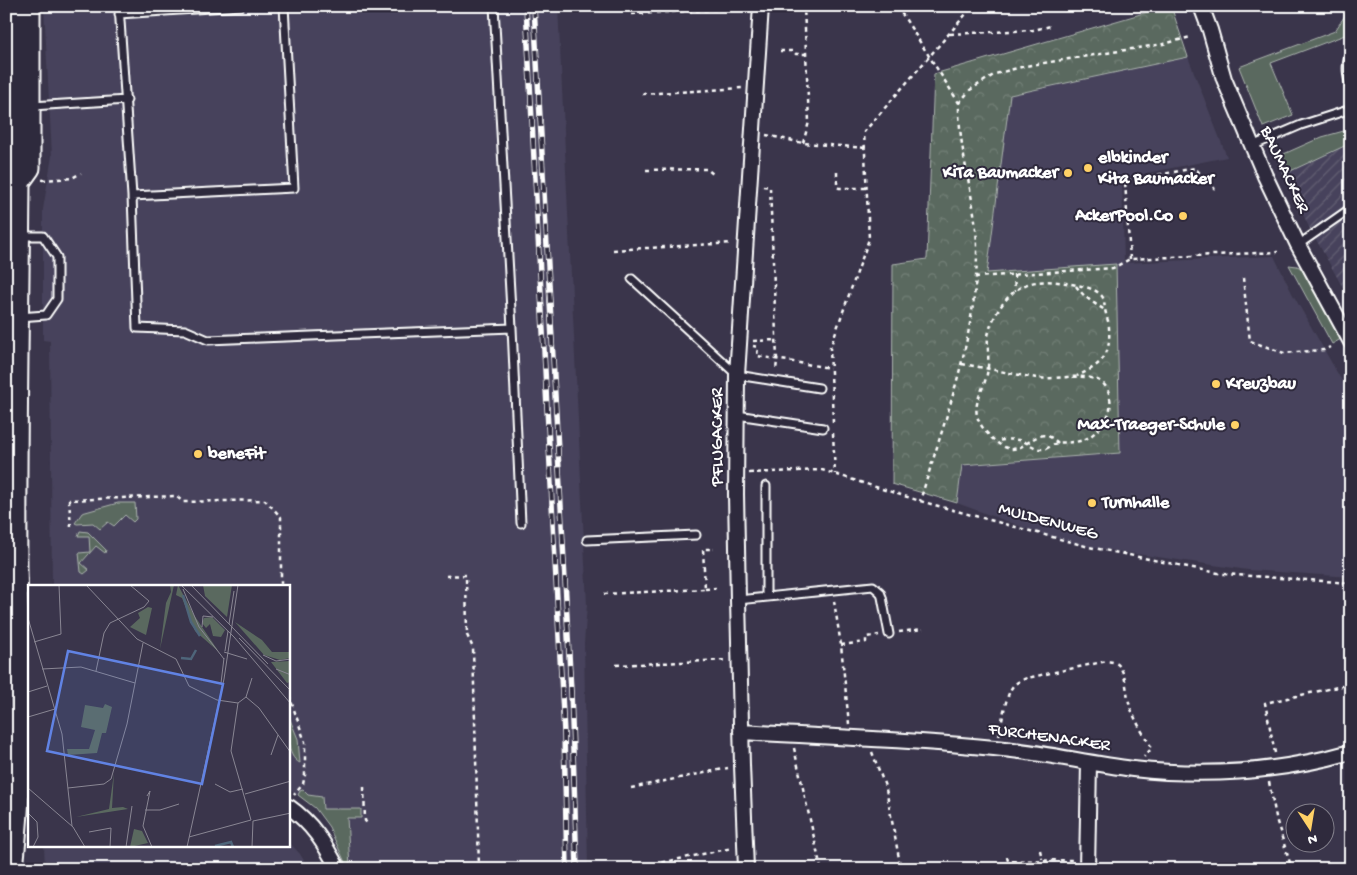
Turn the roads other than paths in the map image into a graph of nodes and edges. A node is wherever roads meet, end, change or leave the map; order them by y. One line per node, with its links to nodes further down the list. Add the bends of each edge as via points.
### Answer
1 (12, 6): 15 (main road, via 12,169)
2 (29, 6): 12 (main road)
3 (241, 6): 8 (lane)
4 (284, 6): 16 (lane, via 294,188)
5 (494, 6): 22 (lane)
6 (1201, 6): 14 (street, BAUMACKER, via 1224,79)
7 (756, 7): 24 (street, PFLUGACKER)
8 (119, 10): 11 (lane)
9 (1351, 53): 10 (lane, via 1347,68)
10 (1351, 90)
11 (127, 100): 12 (lane); 16 (lane)
12 (29, 106): 15 (main road, via 29,168)
13 (1351, 108): 14 (lane)
14 (1251, 146): 19 (street, BAUMACKER)
15 (19, 182): 18 (main road)
16 (132, 196): 22 (lane, via 137,328 185,330 208,340)
17 (1351, 208): 19 (lane)
18 (18, 236): 21 (main road); 21 (lane, via 43,236 57,257 57,299 46,315)
19 (1298, 245): 23 (street, BAUMACKER)
20 (632, 279): 24 (lane)
21 (17, 318): 36 (main road)
22 (512, 328): 29 (lane)
23 (1351, 342)
24 (737, 374): 25 (lane); 26 (street, PFLUGACKER)
25 (819, 388)
26 (737, 415): 27 (lane); 33 (street, PFLUGACKER)
27 (823, 428)
28 (766, 486): 32 (lane)
29 (520, 523)
30 (696, 535): 31 (lane)
31 (586, 540)
32 (766, 597): 33 (lane); 34 (lane, via 868,585 877,588 882,597)
33 (738, 600): 35 (street, PFLUGACKER)
34 (889, 634)
35 (741, 732): 38 (street, FURCHENACKER, via 996,748); 45 (street, PFLUGACKER)
36 (18, 738): 40 (main road, via 19,813)
37 (1351, 752): 38 (street, FURCHENACKER, via 1272,768 1191,772)
38 (1089, 763): 41 (street)
39 (292, 801): 44 (street)
40 (15, 841): 42 (main road); 43 (main road)
41 (1087, 864)
42 (12, 869)
43 (20, 869)
44 (338, 869)
45 (746, 869)

